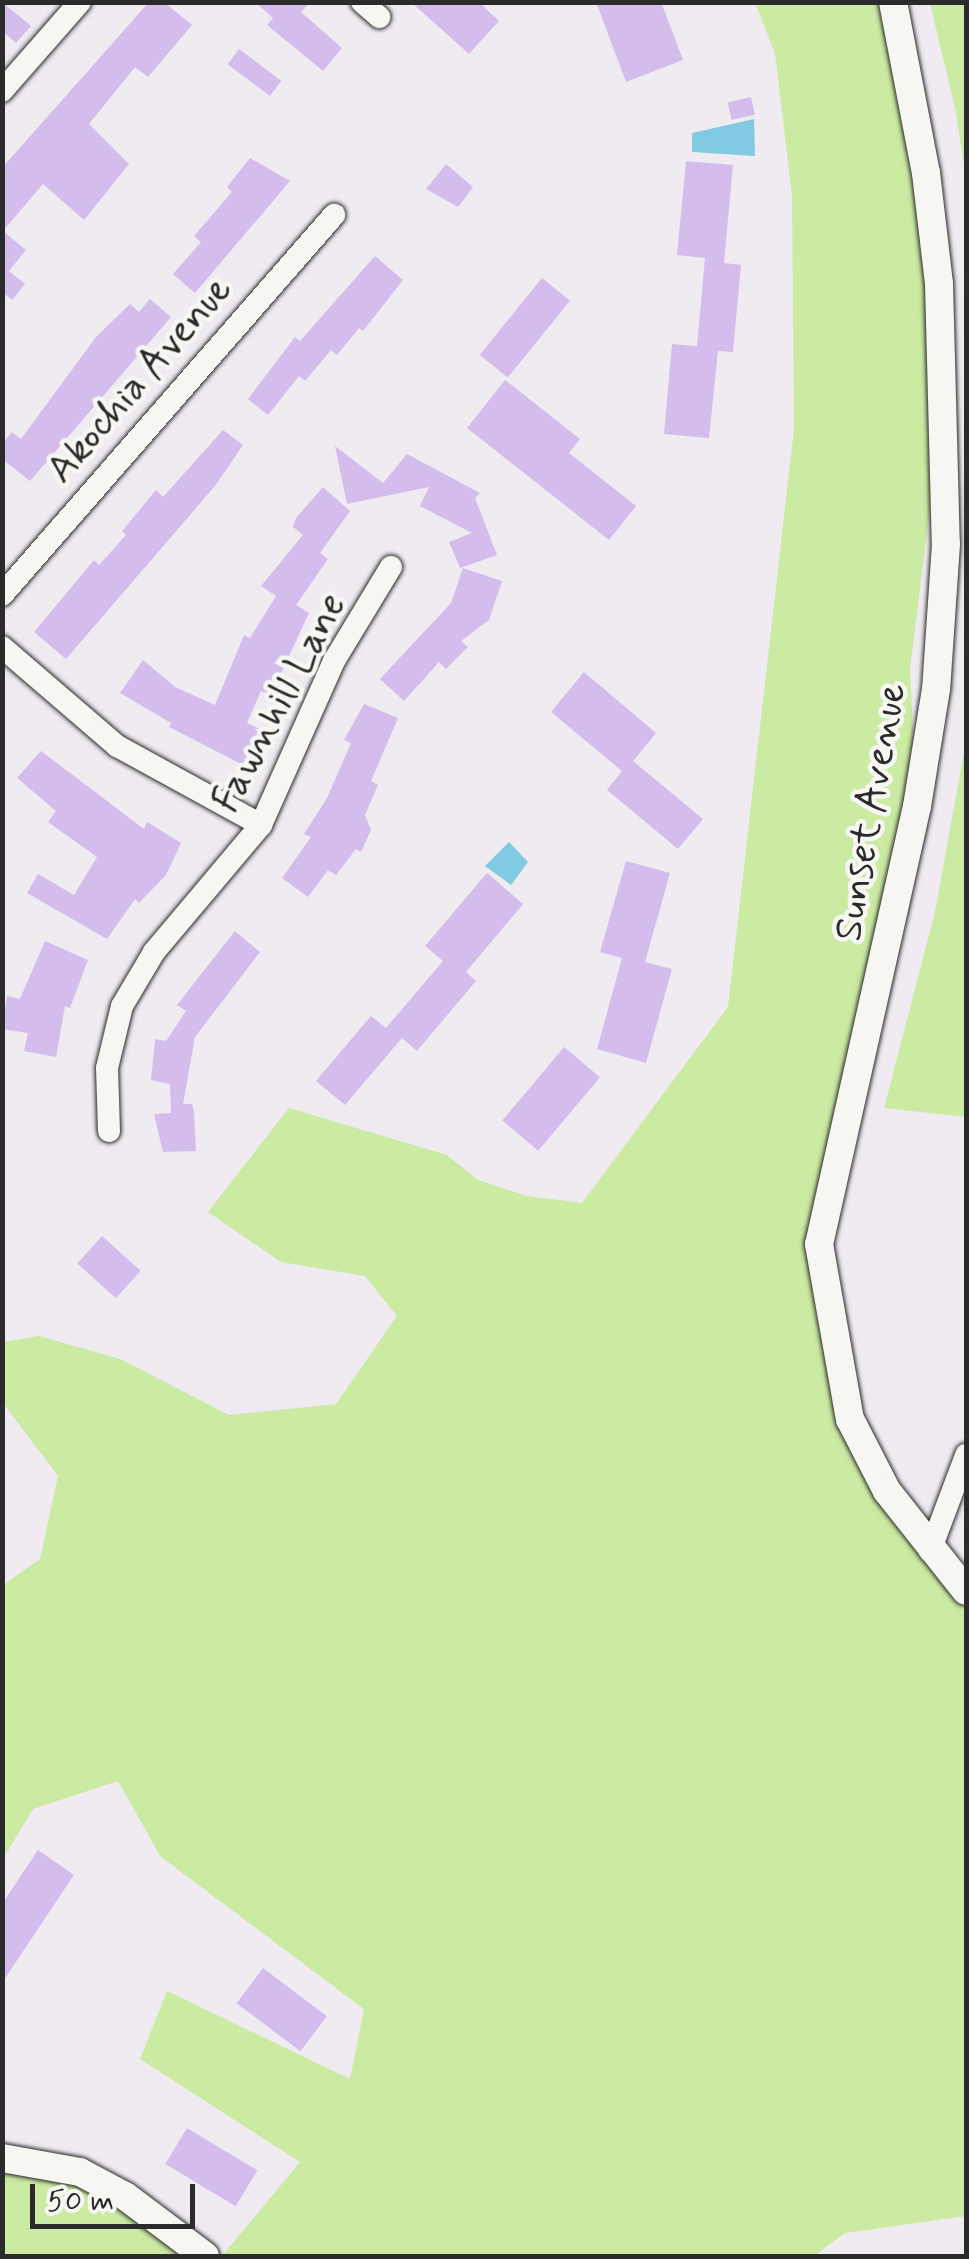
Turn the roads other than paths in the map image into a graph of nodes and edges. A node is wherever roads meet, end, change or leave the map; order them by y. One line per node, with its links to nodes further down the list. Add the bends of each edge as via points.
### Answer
1 (80, 2): 3 (street)
2 (893, 2): 11 (street, Sunset Avenue, via 926,172 938,284 946,544 936,689 914,824 819,1244 850,1420 887,1491)
3 (2, 91)
4 (334, 214): 6 (street, Akochia Avenue)
5 (391, 567): 8 (street, Fawnhill Lane, via 334,661)
6 (2, 595)
7 (2, 647): 8 (street, via 117,746)
8 (261, 825): 9 (street, Fawnhill Lane, via 154,952 122,1006 107,1068)
9 (109, 1130)
10 (966, 1455): 11 (street)
11 (930, 1550): 12 (street, Sunset Avenue)
12 (966, 1591)
13 (2, 2158): 14 (street, via 80,2172 125,2196)
14 (205, 2256)

